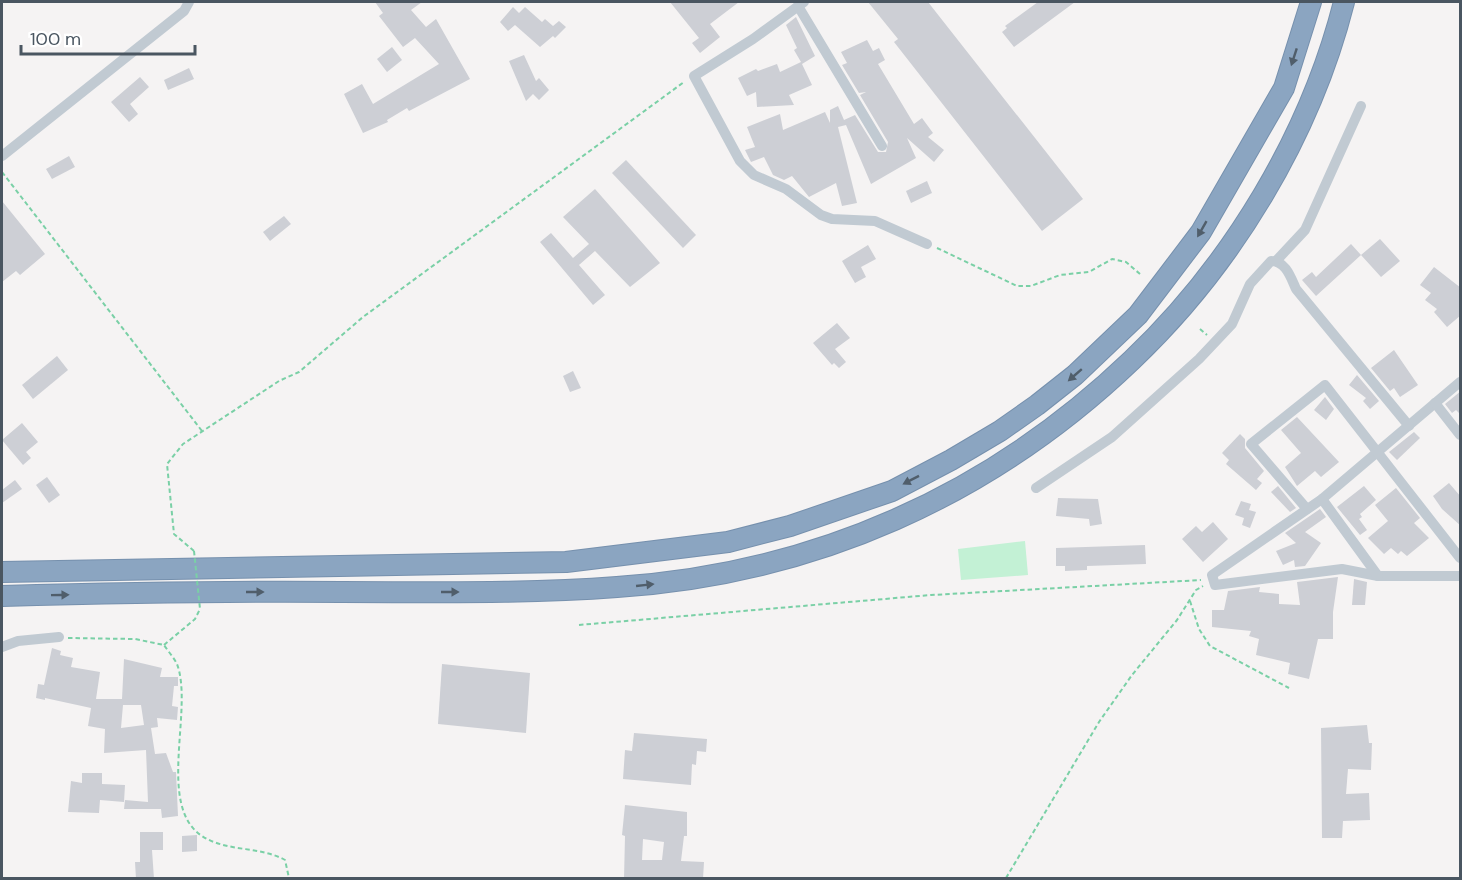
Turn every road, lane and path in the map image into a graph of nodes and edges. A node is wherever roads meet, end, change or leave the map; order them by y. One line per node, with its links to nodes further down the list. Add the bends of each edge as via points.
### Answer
1 (189, 2): 8 (street, via 184,11)
2 (1311, 2): 23 (highway, one-way to 23, via 1284,88 1201,232 1138,315 1075,375 1028,411 951,460 892,490 790,526 728,542 566,562)
3 (1344, 2): 27 (highway, one-way to 3, via 618,587 703,577 774,563 838,544 903,517 1000,466 1063,421 1176,315 1219,261 1281,161 1315,87)
4 (801, 4): 5 (street); 7 (street)
5 (694, 76): 10 (street, via 740,161 754,175 786,189 832,219 875,221); 16 (path, via 363,317 299,372)
6 (1361, 106): 11 (street, via 1305,230)
7 (882, 146)
8 (2, 156)
9 (2, 172): 16 (path)
10 (927, 244): 12 (path, via 1017,286 1089,272 1112,259 1126,261)
11 (1276, 261): 15 (street, via 1286,268 1296,289); 19 (street, via 1264,266 1250,284 1232,324 1175,381 1112,437)
12 (1140, 274)
13 (1461, 382): 14 (street)
14 (1435, 403): 15 (street); 17 (street)
15 (1408, 426): 18 (street)
16 (202, 431): 31 (path, bridge, via 173,453 166,464 174,534 194,551 200,609 195,619)
17 (1461, 435)
18 (1378, 451): 20 (street); 21 (street, via 1325,385 1251,444); 22 (street)
19 (1036, 488)
20 (1322, 499): 21 (street); 24 (street)
21 (1306, 509): 26 (street, via 1212,574)
22 (1461, 558)
23 (2, 572)
24 (1378, 576): 25 (street); 26 (street, via 1342,569 1215,585)
25 (1461, 576)
26 (1213, 579): 28 (path, via 1196,590); 29 (path, via 930,596)
27 (2, 596)
28 (1190, 601): 33 (path, via 1199,629 1210,646); 35 (path, via 1099,722)
29 (579, 625)
30 (59, 637): 31 (path, via 135,639); 32 (street, via 18,640)
31 (164, 645): 34 (path, via 177,665 178,787 192,829 204,838 271,852 285,860)
32 (2, 647)
33 (1289, 688)
34 (289, 879)
35 (1006, 879)

